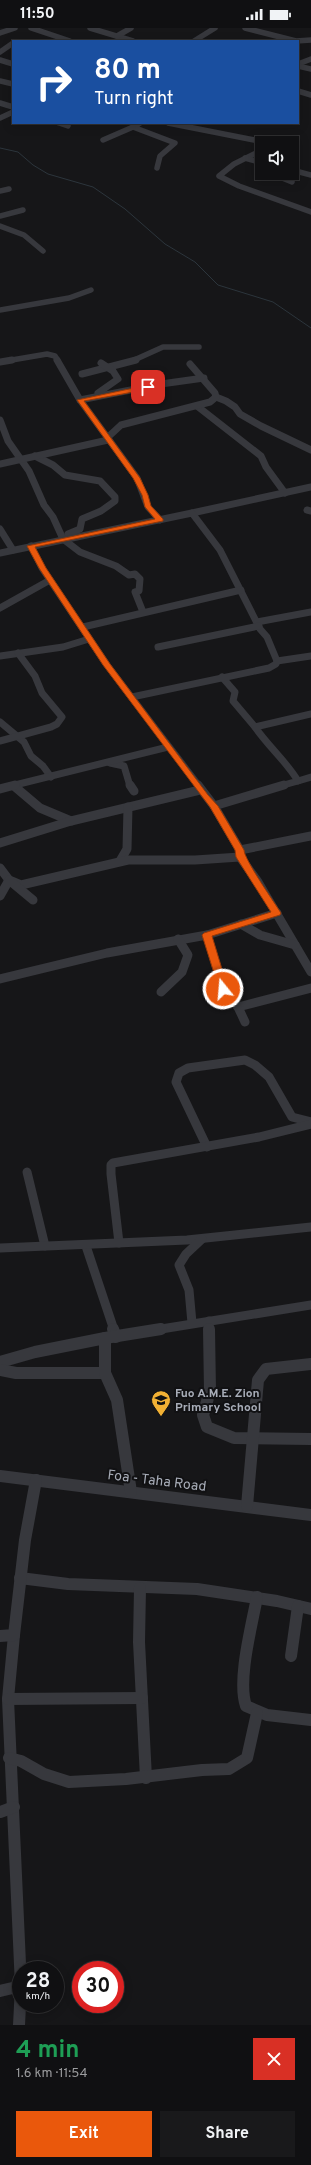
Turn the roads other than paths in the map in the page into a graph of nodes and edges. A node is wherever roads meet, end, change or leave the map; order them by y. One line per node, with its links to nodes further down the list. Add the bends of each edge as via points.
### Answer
1 (15, 28): 8 (street)
2 (31, 28): 7 (street)
3 (90, 28): 9 (street)
4 (131, 28): 9 (street)
5 (215, 28): 13 (street)
6 (245, 28): 14 (street)
7 (38, 29): 11 (street)
8 (0, 33)
9 (117, 36): 12 (street)
10 (8, 40): 19 (street)
11 (67, 40)
12 (131, 40)
13 (196, 40)
14 (292, 40)
15 (311, 40): 16 (street)
16 (299, 41)
17 (299, 42): 18 (street)
18 (311, 47)
19 (0, 52)
20 (311, 59): 23 (street)
21 (0, 60): 22 (street)
22 (12, 64)
23 (299, 65)
24 (299, 65): 25 (street)
25 (311, 69)
26 (0, 80): 27 (street)
27 (12, 84)
28 (299, 91): 29 (street)
29 (311, 95)
30 (0, 103): 31 (street)
31 (12, 107)
32 (12, 112): 33 (street)
33 (0, 118)
34 (62, 124): 37 (street)
35 (138, 124): 38 (street)
36 (173, 124): 40 (street)
37 (68, 126)
38 (133, 127): 39 (street); 44 (street, via 175,143 160,156)
39 (103, 140)
40 (255, 140)
41 (255, 153): 42 (street)
42 (245, 158): 43 (street); 54 (street, via 220,174 221,178)
43 (255, 161)
44 (157, 168)
45 (299, 172): 46 (street)
46 (311, 175)
47 (287, 180): 48 (street)
48 (292, 182)
49 (8, 189): 50 (street)
50 (0, 191)
51 (0, 208): 53 (street)
52 (23, 210): 53 (street)
53 (12, 212): 55 (street)
54 (311, 212)
55 (0, 216)
56 (0, 226): 57 (street, via 29,236)
57 (43, 251)
58 (91, 290): 59 (street, via 69,298)
59 (0, 310)
60 (199, 347): 64 (street, via 163,347 140,359)
61 (0, 362): 69 (street, via 52,354)
62 (101, 363): 64 (street)
63 (190, 364): 66 (street)
64 (109, 368): 65 (street); 67 (street, via 118,379)
65 (82, 374)
66 (204, 378): 67 (street); 68 (street)
67 (92, 397): 69 (street)
68 (216, 397): 70 (street); 75 (street, via 226,401 240,414 261,426)
69 (80, 400): 74 (street)
70 (197, 406): 74 (street, via 122,425); 80 (street, via 261,456)
71 (0, 420): 72 (street)
72 (8, 437): 73 (street); 77 (street, via 11,447)
73 (0, 439)
74 (107, 439): 76 (street); 82 (street, via 137,478 148,507)
75 (311, 450)
76 (35, 456): 77 (street); 84 (street, via 65,475 100,481 115,497 115,501 107,508 82,520 80,529)
77 (20, 458): 78 (street); 84 (street, via 29,471 44,505 54,517)
78 (0, 464)
79 (311, 487): 80 (street)
80 (285, 493): 81 (street)
81 (192, 513): 82 (street); 89 (street, via 220,550)
82 (160, 520): 84 (street)
83 (0, 529): 86 (street)
84 (63, 538): 85 (street); 91 (street, via 80,552 116,566 129,575 135,574 140,579 139,591 135,593)
85 (31, 546): 86 (street); 88 (street)
86 (13, 550): 87 (street)
87 (0, 553)
88 (50, 580): 90 (street); 94 (street)
89 (241, 590): 91 (street); 93 (street)
90 (0, 608)
91 (143, 612): 94 (street)
92 (311, 612): 93 (street)
93 (258, 624): 96 (street); 100 (street, via 267,637)
94 (83, 627): 95 (street)
95 (90, 639): 97 (street, via 77,644); 102 (street)
96 (158, 647)
97 (18, 653): 98 (street); 106 (street, via 35,676 42,693 62,717 57,724)
98 (0, 656)
99 (311, 656): 100 (street)
100 (277, 661): 101 (street, via 269,668)
101 (222, 677): 102 (street); 105 (street, via 235,692 233,701)
102 (132, 697): 108 (street)
103 (311, 714): 105 (street)
104 (0, 722): 106 (street)
105 (255, 727): 112 (street)
106 (18, 737): 107 (street); 110 (street, via 24,742 31,756)
107 (0, 741)
108 (168, 748): 109 (street); 115 (street)
109 (108, 763): 110 (street); 116 (street, via 124,766 128,774 128,783)
110 (51, 777): 113 (street)
111 (311, 777): 112 (street)
112 (298, 781): 117 (street)
113 (14, 786): 114 (street); 119 (street, via 43,812)
114 (0, 789)
115 (200, 790): 117 (street); 118 (street)
116 (134, 791)
117 (214, 806): 122 (street)
118 (128, 807): 119 (street); 123 (street, via 127,849)
119 (71, 821): 121 (street)
120 (311, 836): 122 (street)
121 (0, 843)
122 (240, 854): 123 (street, via 195,860); 128 (street)
123 (120, 861): 125 (street, via 21,884)
124 (0, 868): 125 (street)
125 (8, 880): 126 (street); 127 (street)
126 (0, 896)
127 (33, 900)
128 (276, 913): 129 (street); 132 (street)
129 (241, 924): 130 (street); 132 (street, via 260,935)
130 (207, 935): 131 (street); 137 (street, via 223,989)
131 (178, 939): 134 (street); 136 (street, via 188,954 182,972)
132 (295, 945): 133 (street)
133 (311, 972)
134 (0, 979)
135 (311, 988): 137 (street)
136 (161, 992)
137 (238, 1007): 138 (street)
138 (245, 1022)
139 (311, 1123): 140 (street); 140 (street, via 292,1118 273,1081 265,1070 254,1064 245,1060 188,1068 180,1071 176,1076 176,1082)
140 (207, 1147): 144 (street, via 125,1160 111,1165)
141 (27, 1172): 145 (street)
142 (311, 1227): 143 (street)
143 (202, 1239): 144 (street); 150 (street, via 186,1254 179,1265 189,1290)
144 (120, 1243): 146 (street)
145 (45, 1246): 146 (street); 147 (street)
146 (86, 1246): 151 (street)
147 (0, 1248)
148 (311, 1305): 149 (street)
149 (209, 1321): 150 (street); 156 (street, via 210,1391 203,1415 204,1421 213,1430 234,1438)
150 (192, 1323): 151 (street)
151 (111, 1337): 152 (street); 155 (street)
152 (0, 1362)
153 (311, 1364): 156 (street, via 266,1369 261,1374 258,1380)
154 (0, 1370): 155 (street, via 16,1373)
155 (105, 1373): 160 (street, via 117,1400)
156 (253, 1437): 157 (street); 161 (street)
157 (311, 1439)
158 (0, 1476): 159 (street, Foa - Taha Road)
159 (36, 1480): 160 (street, Foa - Taha Road); 163 (street)
160 (131, 1492): 161 (street, Foa - Taha Road)
161 (247, 1506): 162 (street, Foa - Taha Road)
162 (311, 1515)
163 (20, 1578): 164 (street); 168 (street)
164 (140, 1588): 165 (street, via 197,1589); 172 (street)
165 (257, 1598): 166 (street); 173 (street, via 243,1691 246,1706)
166 (298, 1606): 167 (street); 170 (street)
167 (311, 1609)
168 (14, 1635): 169 (street); 171 (street)
169 (0, 1636)
170 (291, 1656)
171 (8, 1698): 172 (street); 175 (street)
172 (142, 1698): 177 (street)
173 (257, 1713): 174 (street); 177 (street, via 247,1758 240,1764 217,1770)
174 (311, 1720)
175 (4, 1728): 176 (street)
176 (9, 1758): 177 (street, via 69,1782); 178 (street)
177 (146, 1778)
178 (14, 1807): 179 (street); 180 (street)
179 (0, 1812)
180 (19, 1961)
181 (12, 1988): 182 (street)
182 (0, 1991)
183 (20, 2013): 184 (street)
184 (19, 2025)

